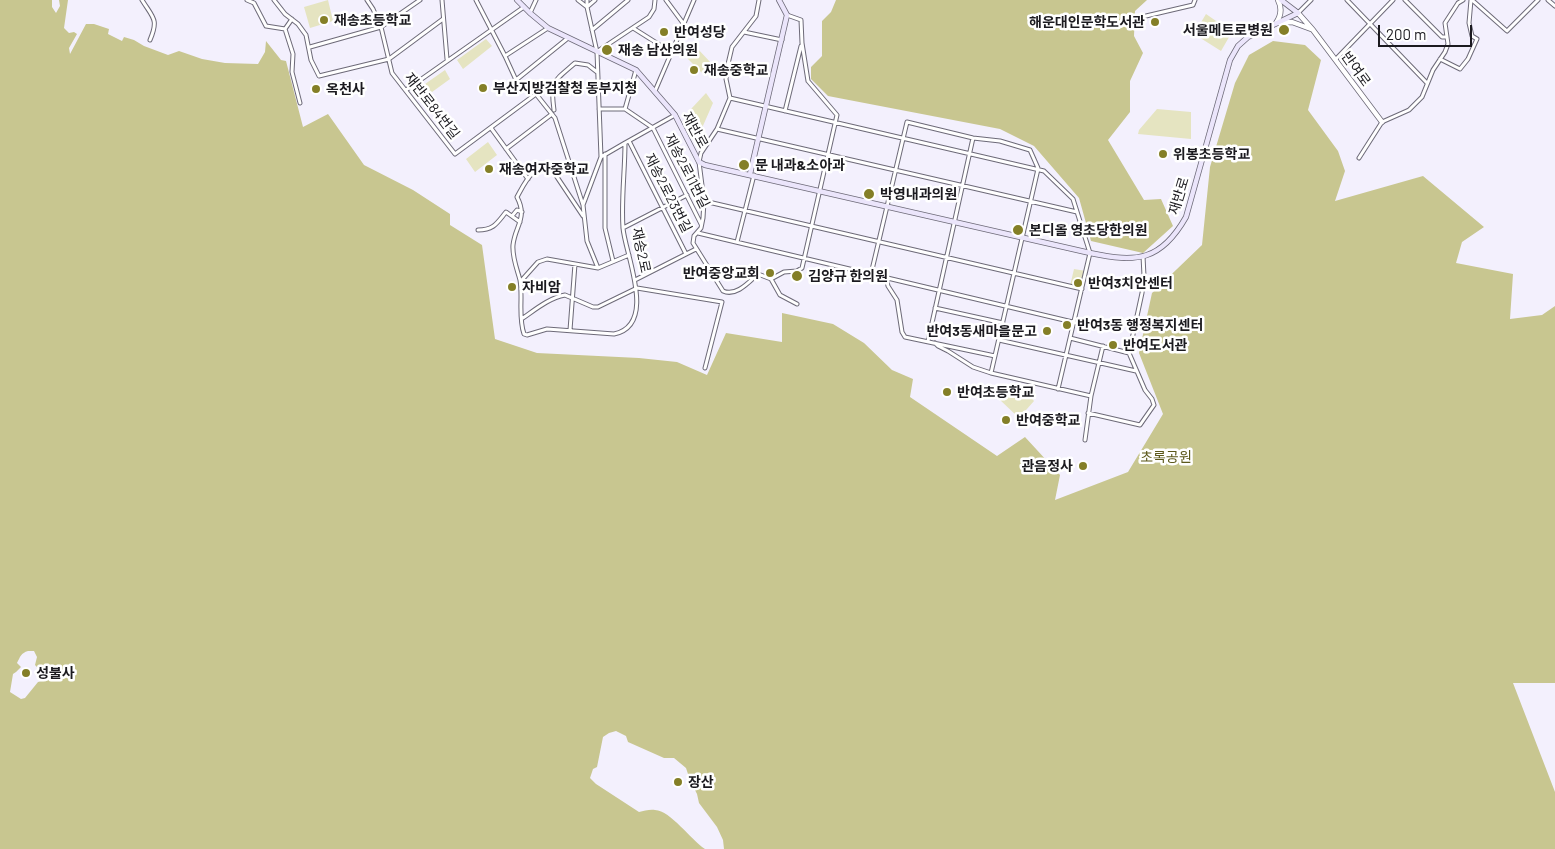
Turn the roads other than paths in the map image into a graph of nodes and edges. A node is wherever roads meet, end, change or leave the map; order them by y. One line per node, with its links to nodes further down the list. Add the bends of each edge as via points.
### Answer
1 (142, 0): 51 (street, via 156,27)
2 (247, 0): 44 (street, via 254,3 266,26)
3 (274, 0): 36 (street)
4 (367, 0): 41 (street, 재반로84번길)
5 (420, 0): 41 (street)
6 (442, 0): 37 (street)
7 (476, 0): 45 (street)
8 (518, 0): 31 (main road, 재반로)
9 (536, 0): 32 (street)
10 (578, 0): 29 (street)
11 (587, 0): 29 (street)
12 (595, 0): 29 (street)
13 (628, 0): 46 (street)
14 (655, 0): 43 (street, via 652,13)
15 (666, 0): 38 (street)
16 (694, 0): 38 (street)
17 (760, 0): 48 (street, via 756,16)
18 (779, 0): 34 (main road)
19 (1195, 0): 35 (street, via 1193,5)
20 (1280, 0): 33 (main road, 반여로); 39 (street, via 1280,16)
21 (1311, 0): 33 (street)
22 (1347, 0): 40 (street)
23 (1393, 0): 40 (street)
24 (1405, 0): 49 (street, via 1442,37)
25 (1463, 0): 49 (street, via 1448,16 1445,24)
26 (1472, 0): 27 (street, via 1507,30); 59 (street, via 1469,23 1472,36 1477,39 1468,59 1460,69)
27 (1538, 0)
28 (1548, 0): 30 (street)
29 (587, 6): 46 (street)
30 (1555, 6)
31 (524, 7): 32 (main road, 재반로); 45 (street)
32 (530, 13): 42 (main road, 재반로)
33 (1298, 13): 39 (main road, 재반로); 47 (street, 반여로)
34 (788, 15): 52 (main road); 53 (street, via 801,20)
35 (1146, 16)
36 (292, 19): 44 (street); 54 (street, via 306,35)
37 (443, 20): 58 (street); 60 (street)
38 (683, 23): 56 (street)
39 (1276, 23): 47 (street, via 1292,22); 123 (main road, 재반로, via 1248,37 1230,60 1186,217 1166,244)
40 (1370, 24): 61 (street); 65 (street)
41 (382, 28): 54 (street); 58 (street, 재반로84번길)
42 (548, 28): 50 (main road, 재반로); 57 (street)
43 (633, 28): 55 (street); 56 (street)
44 (285, 29): 70 (street, via 293,54 292,72)
45 (490, 29): 57 (street); 60 (street)
46 (592, 30): 55 (street)
47 (1313, 30): 61 (street, 반여로)
48 (744, 32): 52 (street); 69 (street, via 732,48 728,64 726,79)
49 (1447, 37): 59 (street, via 1448,44)
50 (568, 38): 55 (main road, 재반로); 64 (street)
51 (150, 40)
52 (782, 40): 71 (main road)
53 (802, 43): 74 (street); 78 (street, via 808,81 837,115)
54 (310, 47): 58 (street, via 311,60 319,76)
55 (597, 52): 62 (main road, 재반로); 63 (street)
56 (671, 52): 67 (street)
57 (505, 56): 64 (street)
58 (388, 59): 66 (street, 재반로84번길, via 392,73)
59 (1440, 59): 65 (street)
60 (447, 60): 66 (street)
61 (1336, 60): 77 (street, 반여로)
62 (636, 70): 67 (main road, 재반로); 73 (street)
63 (598, 72): 72 (street); 75 (street, via 578,63 556,79 552,91)
64 (516, 80): 68 (street)
65 (1427, 83): 77 (street, via 1422,98 1409,110)
66 (406, 90): 79 (street, 재반로84번길, via 454,154)
67 (654, 92): 76 (main road, 재반로)
68 (536, 94): 75 (street); 79 (street)
69 (730, 98): 71 (street); 81 (street)
70 (300, 103)
71 (766, 106): 74 (street); 84 (main road)
72 (599, 108): 73 (street); 89 (street)
73 (625, 109): 80 (street)
74 (785, 111): 78 (street)
75 (553, 112): 86 (street); 101 (street)
76 (675, 115): 80 (street); 91 (main road, 재반로)
77 (1382, 122): 90 (street)
78 (835, 123): 82 (street); 88 (street)
79 (491, 128): 86 (street)
80 (653, 128): 85 (street); 98 (street, 재송2로11번길)
81 (717, 129): 84 (street); 91 (street)
82 (903, 138): 83 (street, via 907,122); 87 (street); 93 (street)
83 (973, 138): 87 (street); 92 (street, via 1000,141 1030,150)
84 (758, 139): 88 (street); 94 (main road)
85 (627, 142): 89 (street); 103 (street, 재송2로23번길); 113 (street, 재송2로)
86 (506, 149): 95 (street)
87 (969, 154): 92 (street); 96 (street)
88 (828, 155): 93 (street); 97 (street)
89 (603, 156): 101 (street); 126 (street, via 606,228)
90 (1359, 158)
91 (699, 162): 94 (main road, 재반로); 99 (street)
92 (1038, 169): 100 (street); 106 (street, via 1073,198)
93 (895, 170): 96 (street); 102 (street)
94 (752, 175): 97 (main road); 104 (street)
95 (528, 179): 105 (street, via 517,197); 108 (street, via 543,168 553,171)
96 (962, 186): 100 (street); 110 (street)
97 (820, 190): 102 (main road, 재반로); 112 (street)
98 (687, 195): 103 (street); 111 (street, 재송2로11번길)
99 (704, 201): 104 (street); 111 (street)
100 (1031, 202): 106 (street); 116 (street)
101 (583, 205): 108 (street)
102 (886, 206): 110 (main road, 재반로); 117 (street)
103 (662, 208): 113 (street); 121 (street, 재송2로23번길)
104 (745, 210): 112 (street); 118 (street)
105 (522, 212): 107 (street, via 517,210); 109 (street)
106 (1077, 212): 120 (street)
107 (512, 216): 109 (street); 114 (street, via 506,212 489,230)
108 (584, 216): 128 (street, via 587,241)
109 (520, 222): 134 (street, via 513,251)
110 (954, 222): 116 (main road, 재반로); 124 (street)
111 (702, 225): 115 (street)
112 (812, 225): 117 (street); 125 (street)
113 (623, 228): 122 (street, 재송2로)
114 (478, 230)
115 (697, 233): 118 (street); 119 (street, via 693,243)
116 (1023, 237): 120 (main road, 재반로); 129 (street)
117 (878, 240): 124 (street); 130 (street)
118 (737, 242): 125 (street)
119 (696, 250): 121 (street); 132 (street, via 728,294 758,274)
120 (1090, 253): 123 (main road, 재반로, via 1132,259); 136 (street)
121 (686, 254): 133 (street)
122 (629, 255): 126 (street); 133 (street, 재송2로)
123 (1143, 256): 152 (street, via 1142,293)
124 (946, 257): 129 (street); 137 (street)
125 (804, 258): 130 (street); 132 (street, via 802,268)
126 (613, 261): 128 (street)
127 (575, 264): 128 (street); 134 (street, via 553,259 538,262); 138 (street)
128 (598, 268)
129 (1015, 273): 136 (street); 140 (street)
130 (871, 274): 131 (street)
131 (886, 277): 137 (street); 149 (street, via 897,300 905,337)
132 (771, 279): 139 (street, via 780,295)
133 (636, 280): 135 (street, 재송2로)
134 (520, 282): 142 (street)
135 (637, 288): 138 (street, via 598,307); 146 (street, 재송2로, via 636,315 626,330 614,334); 156 (street, via 722,302)
136 (1082, 289): 143 (street)
137 (939, 291): 140 (street); 141 (street)
138 (572, 297): 142 (street, via 553,298); 146 (street)
139 (797, 304)
140 (1007, 307): 143 (street); 144 (street)
141 (935, 308): 144 (street); 149 (street)
142 (522, 318): 146 (street, 재송2로, via 524,334 527,335 547,329)
143 (1074, 322): 145 (street); 147 (street)
144 (1003, 323): 148 (street)
145 (1082, 324)
146 (570, 330)
147 (1070, 338): 151 (street); 154 (street)
148 (999, 340): 153 (street); 154 (street)
149 (928, 341): 150 (street)
150 (935, 343): 153 (street); 158 (street, via 973,367)
151 (1103, 346): 152 (street); 155 (street)
152 (1129, 353): 157 (street)
153 (995, 356): 158 (street)
154 (1066, 356): 155 (street); 159 (street)
155 (1098, 364): 157 (street); 160 (street)
156 (705, 368)
157 (1136, 371): 161 (street, via 1154,405 1140,425)
158 (991, 373): 159 (street)
159 (1058, 389): 160 (street)
160 (1090, 396): 161 (street)
161 (1088, 413): 162 (street)
162 (1085, 440)

